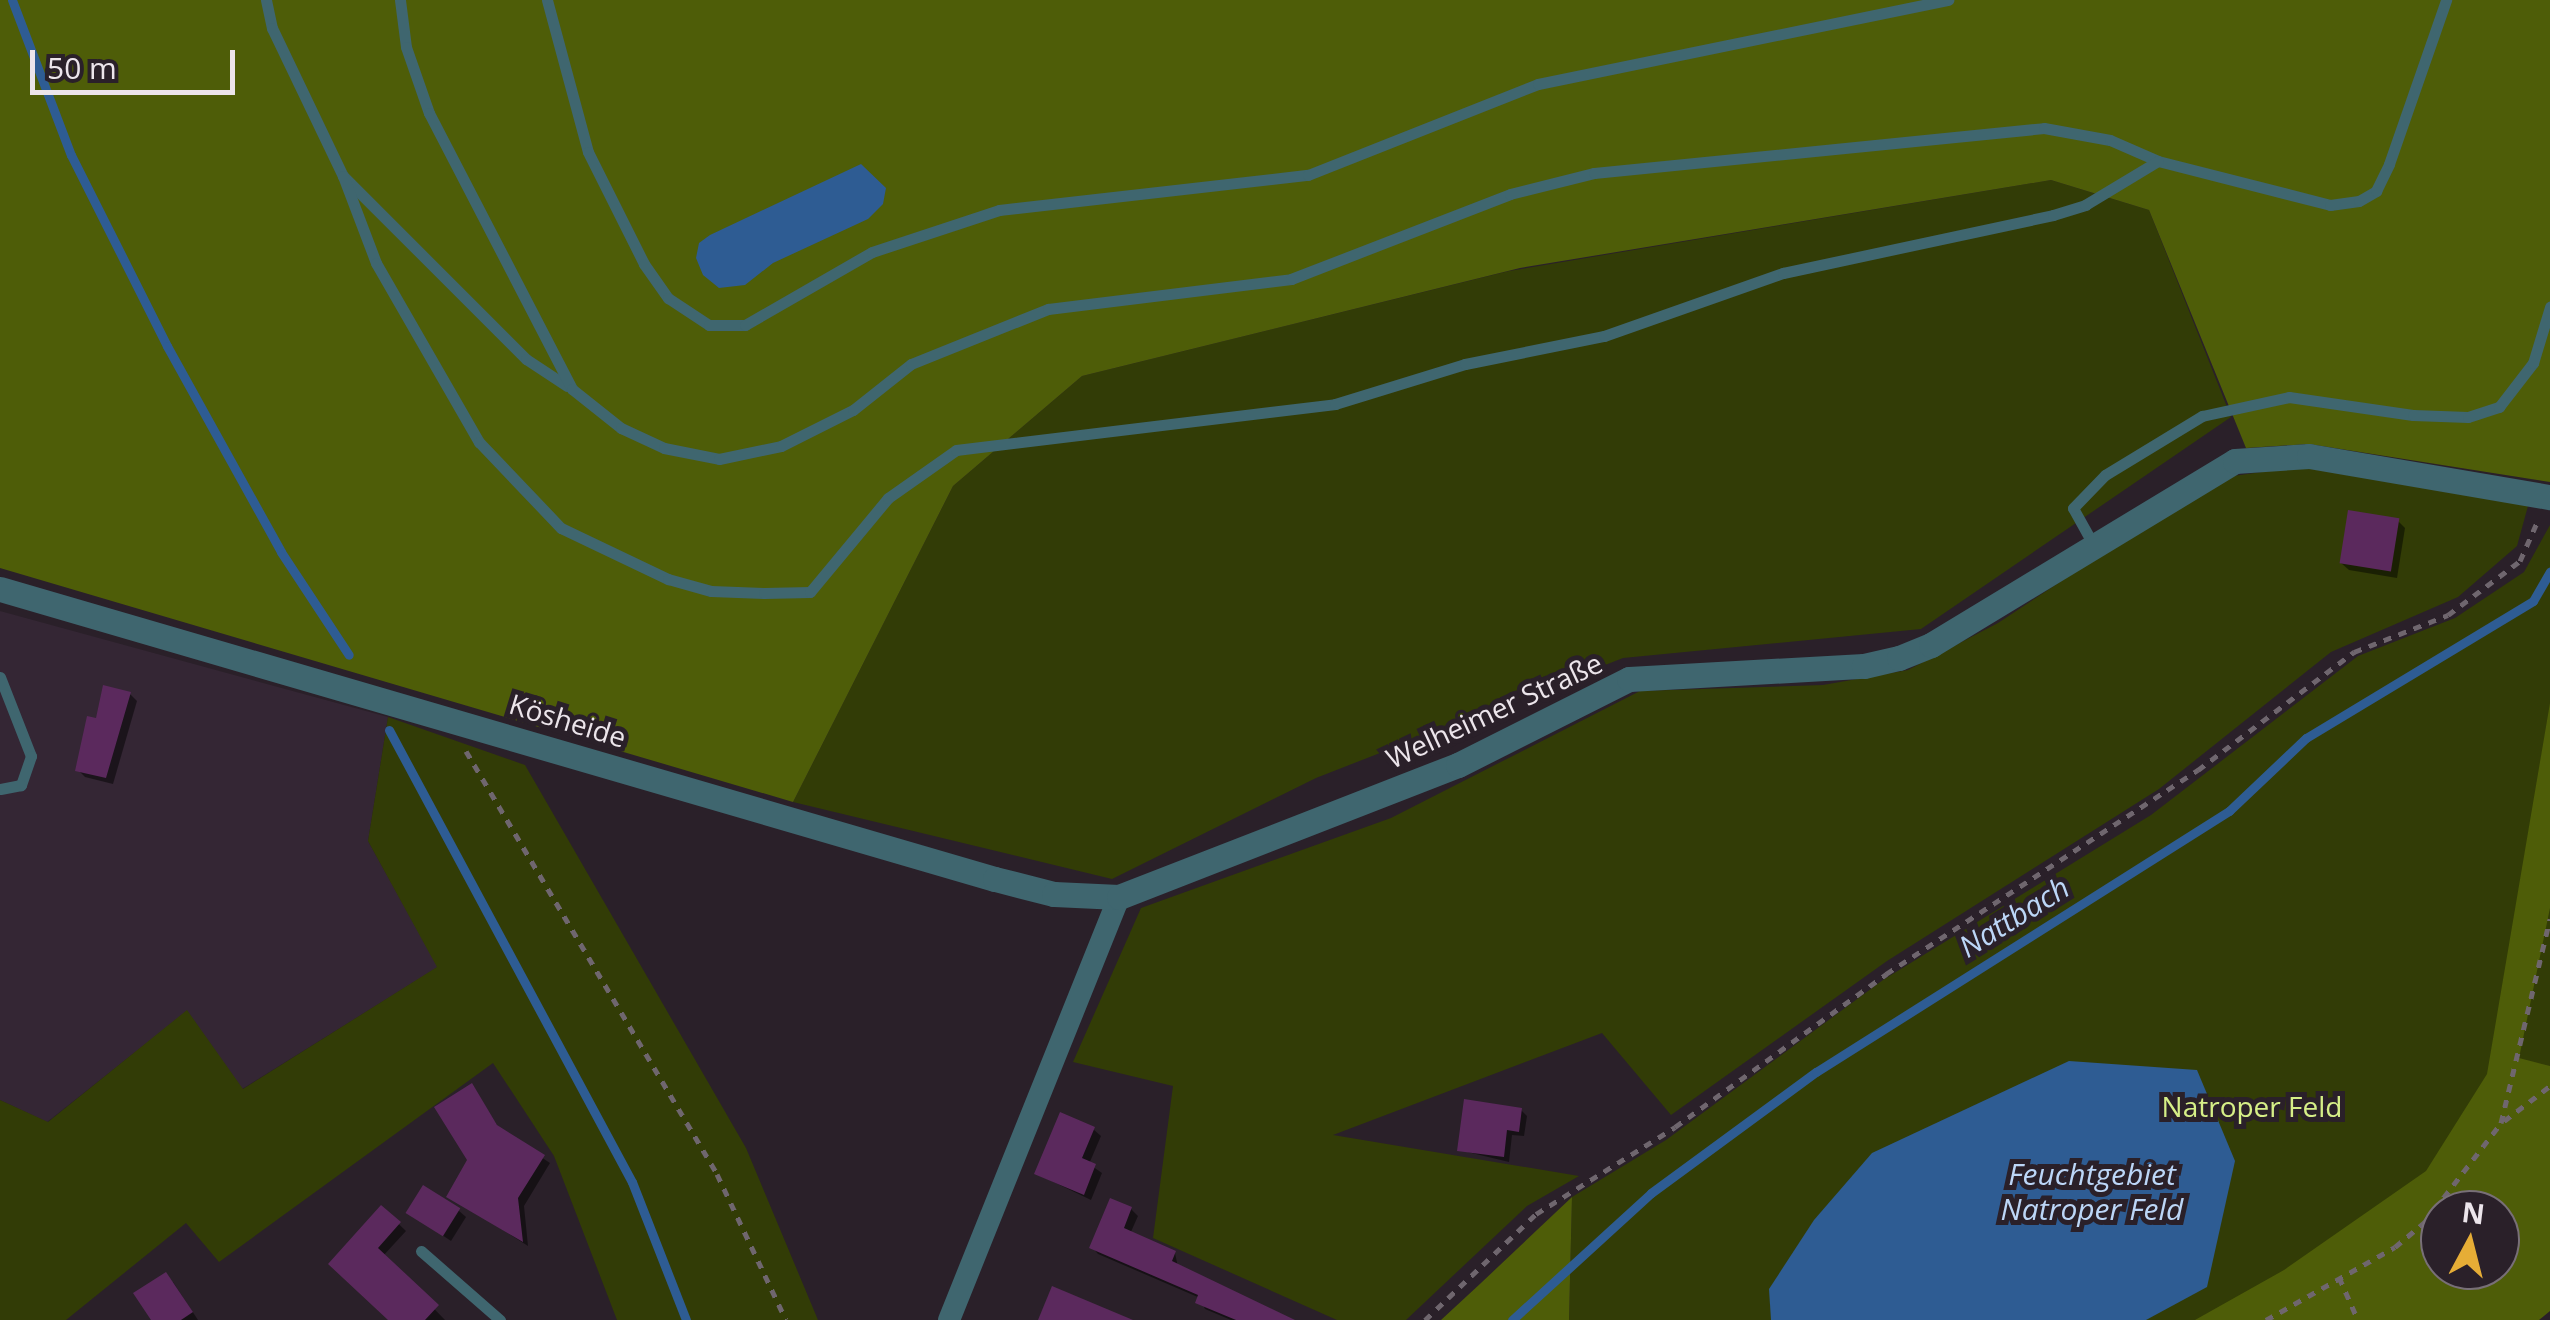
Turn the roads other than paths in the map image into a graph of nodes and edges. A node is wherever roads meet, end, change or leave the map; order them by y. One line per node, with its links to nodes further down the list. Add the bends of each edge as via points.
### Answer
1 (266, 0): 7 (lane, via 272,28)
2 (400, 0): 9 (lane, via 406,47 429,113)
3 (547, 0): 4 (lane, via 588,152 644,264 668,298 709,325 745,325 872,252 999,210 1308,176 1538,84)
4 (1948, 0)
5 (2446, 0): 6 (lane, via 2389,164 2376,191 2358,202 2330,205)
6 (2158, 161): 7 (lane, via 2085,205 2053,215 1784,273 1604,336 1464,364 1335,404 956,450 888,498 810,592 764,593 711,591 668,579 561,528 479,442 376,263); 9 (lane, via 2110,140 2044,128 1594,173 1510,194 1292,279 1048,309 912,364 854,410 782,446 719,459 664,448 621,428)
7 (343, 176): 9 (lane, via 526,360)
8 (2550, 307): 11 (lane, via 2533,363 2499,407 2468,417 2412,415 2289,397 2202,416 2106,475 2073,508)
9 (572, 388)
10 (2548, 496): 11 (street, Welheimer Straße, via 2280,454 2236,461)
11 (2093, 544): 15 (street, Welheimer Straße, via 1931,645 1899,658 1819,670 1628,679 1458,765)
12 (0, 591): 15 (street, Kösheide, via 444,714 1010,883 1054,894)
13 (0, 678): 14 (lane, via 31,756 21,786)
14 (0, 789)
15 (1120, 897): 18 (street)
16 (421, 1251): 17 (lane)
17 (500, 1320)
18 (950, 1320)

